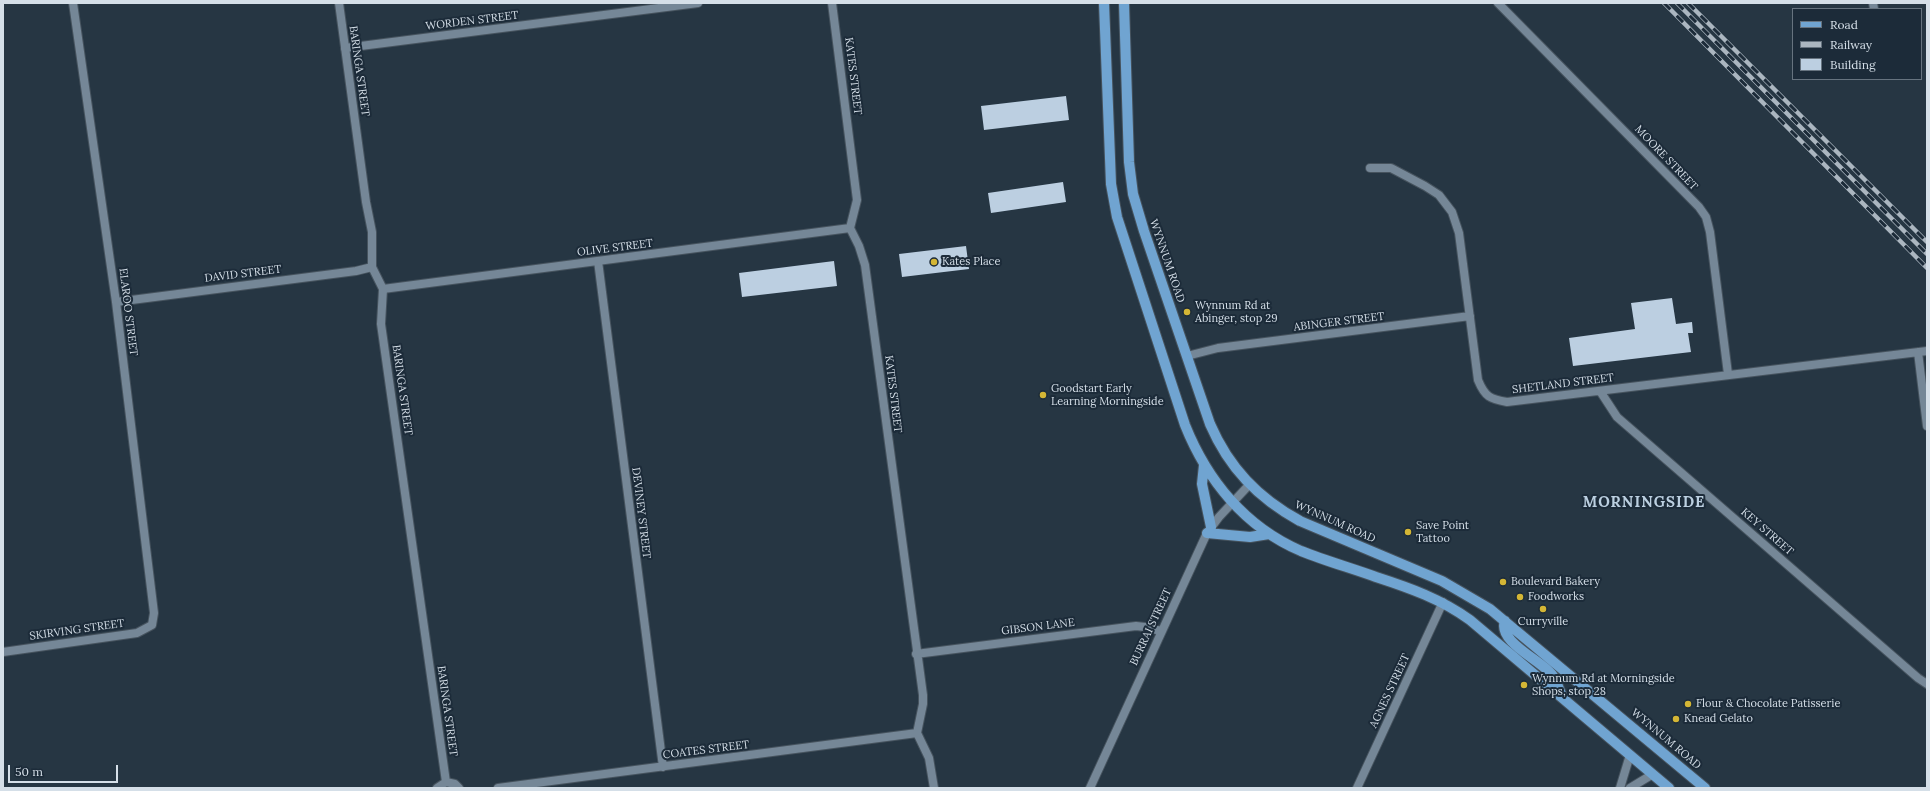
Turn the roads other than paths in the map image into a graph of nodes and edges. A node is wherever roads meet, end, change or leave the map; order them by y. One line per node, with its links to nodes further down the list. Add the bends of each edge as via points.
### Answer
1 (73, 3): 14 (street, ELAROO STREET)
2 (339, 3): 8 (street, BARINGA STREET)
3 (698, 3): 8 (street, WORDEN STREET)
4 (832, 3): 10 (street, KATES STREET, via 857,200)
5 (1104, 3): 22 (main road, via 1111,184 1117,217 1185,425)
6 (1124, 3): 18 (main road, WYNNUM ROAD, via 1129,162 1133,194)
7 (1498, 3): 19 (street, MOORE STREET, via 1706,217)
8 (345, 48): 12 (street, BARINGA STREET, via 372,232)
9 (1370, 168): 15 (street, SHETLAND STREET, via 1391,168 1425,186 1439,195 1452,212 1459,233)
10 (850, 228): 11 (street, OLIVE STREET); 32 (street, KATES STREET, via 865,265)
11 (598, 261): 13 (street, OLIVE STREET); 37 (street, DEVINEY STREET)
12 (372, 267): 13 (street, BARINGA STREET); 14 (street, DAVID STREET)
13 (383, 289): 39 (street, BARINGA STREET, via 381,324)
14 (116, 302): 29 (street, ELAROO STREET, via 154,613)
15 (1470, 316): 18 (street, ABINGER STREET, via 1218,348); 20 (street, SHETLAND STREET, via 1478,380 1483,392 1493,400 1507,402)
16 (1927, 351): 17 (street, SHETLAND STREET)
17 (1918, 352): 19 (street, SHETLAND STREET); 21 (street)
18 (1187, 356): 23 (main road, WYNNUM ROAD, via 1218,441 1231,463)
19 (1728, 374): 20 (street, SHETLAND STREET)
20 (1600, 391): 33 (street, KEY STREET, via 1617,417)
21 (1927, 426)
22 (1204, 465): 24 (main road); 25 (main road, via 1202,484)
23 (1249, 485): 24 (street, BURRAI STREET); 28 (main road, WYNNUM ROAD, via 1281,511 1442,582 1484,605)
24 (1232, 502): 25 (street, BURRAI STREET); 26 (main road)
25 (1209, 530): 26 (main road, via 1250,537); 30 (street, BURRAI STREET)
26 (1269, 534): 27 (main road, via 1301,551 1402,585)
27 (1443, 602): 34 (main road, via 1470,620); 45 (street, AGNES STREET)
28 (1505, 621): 34 (main road, via 1503,627 1508,638 1553,676); 49 (main road, WYNNUM ROAD)
29 (152, 625): 31 (street, SKIRVING STREET, via 137,633)
30 (1161, 631): 32 (street, GIBSON LANE, via 1136,626); 44 (street, BURRAI STREET)
31 (3, 652)
32 (916, 654): 35 (street, KATES STREET, via 923,704)
33 (1927, 684)
34 (1563, 698): 36 (main road)
35 (917, 733): 37 (street, COATES STREET); 43 (street, via 929,758)
36 (1630, 755): 38 (main road); 46 (street)
37 (663, 766): 42 (street, COATES STREET)
38 (1652, 774): 47 (street); 48 (main road)
39 (446, 782): 40 (street); 41 (street)
40 (437, 788)
41 (459, 788)
42 (498, 788)
43 (934, 788)
44 (1090, 788)
45 (1357, 788)
46 (1620, 788)
47 (1630, 788)
48 (1669, 788)
49 (1705, 788)

